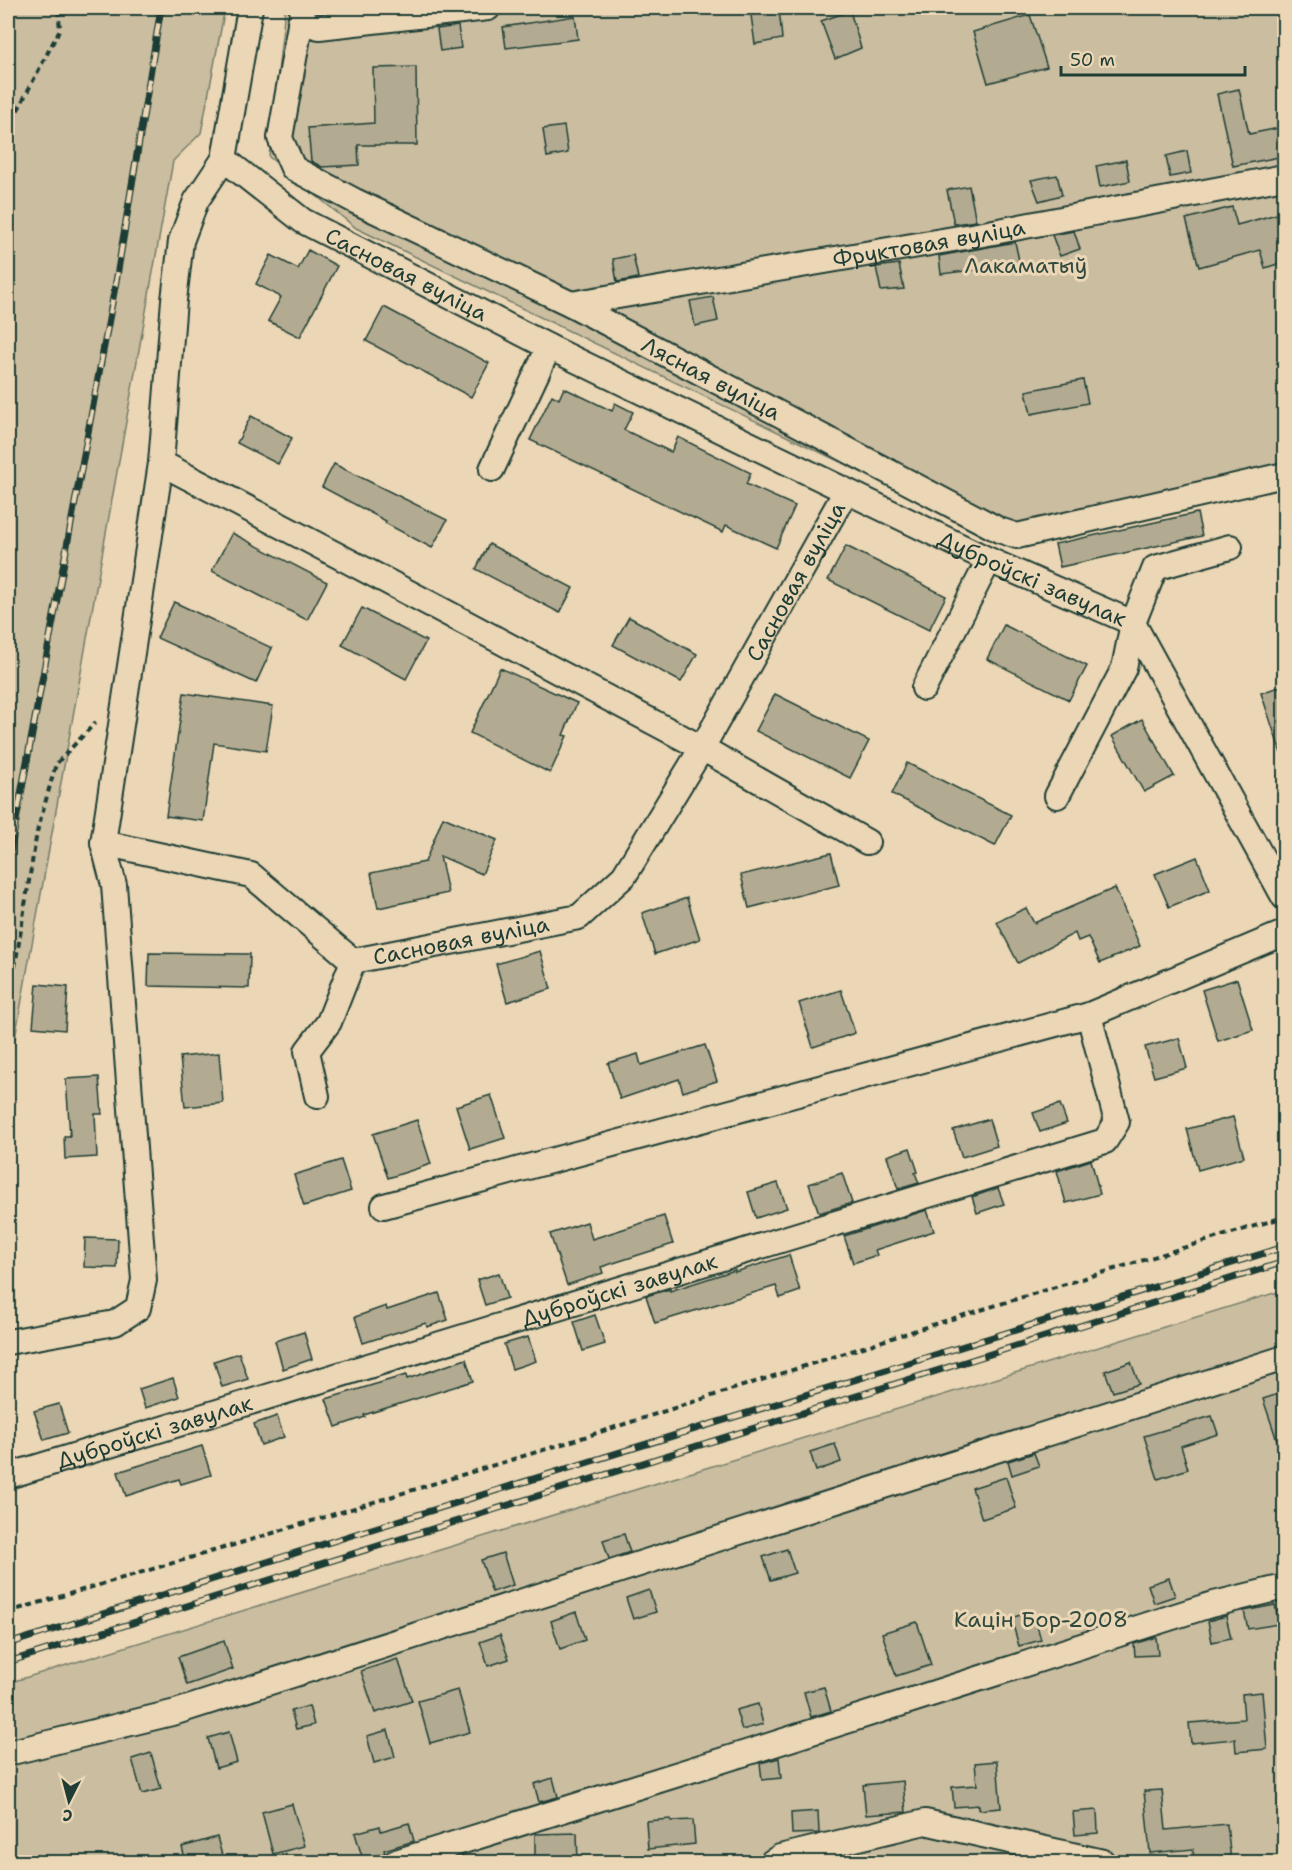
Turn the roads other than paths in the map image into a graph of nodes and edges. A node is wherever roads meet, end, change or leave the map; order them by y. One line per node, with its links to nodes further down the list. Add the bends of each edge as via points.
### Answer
1 (250, 8): 4 (street)
2 (488, 8): 3 (street, via 319,27)
3 (301, 15): 6 (street, Лясная вуліца, via 280,138 293,168)
4 (224, 159): 7 (street, Сасновая вуліца, via 303,221); 8 (street, via 196,201 181,242)
5 (1284, 177): 6 (street, Фруктовая вуліца, via 983,234)
6 (571, 304): 10 (street, Лясная вуліца, via 1017,537)
7 (549, 347): 9 (street); 11 (street, Сасновая вуліца)
8 (161, 464): 16 (street); 19 (street)
9 (492, 469)
10 (1284, 475)
11 (846, 491): 13 (street, Дуброўскі завулак); 16 (street, Сасновая вуліца)
12 (1230, 547): 14 (street, via 1155,568)
13 (989, 560): 14 (street, Дуброўскі завулак); 15 (street)
14 (1133, 623): 17 (street, via 1124,668); 20 (street, Дуброўскі завулак)
15 (924, 688)
16 (702, 748): 18 (street); 22 (street, Сасновая вуліца, via 624,876 579,917)
17 (1057, 796)
18 (867, 842)
19 (103, 843): 22 (street, Сасновая вуліца, via 251,875); 26 (street, via 114,885 144,1280 138,1308 115,1323)
20 (1284, 897)
21 (1284, 933): 23 (street)
22 (353, 961): 24 (street, Сасновая вуліца, via 329,1022 307,1052)
23 (1089, 1015): 25 (street); 28 (street, Дуброўскі завулак, via 1117,1122 1105,1141)
24 (317, 1096)
25 (384, 1206)
26 (8, 1342)
27 (1284, 1358): 30 (street, via 176,1712)
28 (8, 1476)
29 (1284, 1587): 31 (street, via 1210,1605)
30 (8, 1753)
31 (396, 1863)
32 (772, 1863): 33 (street, via 780,1857 925,1822)
33 (1103, 1863)

